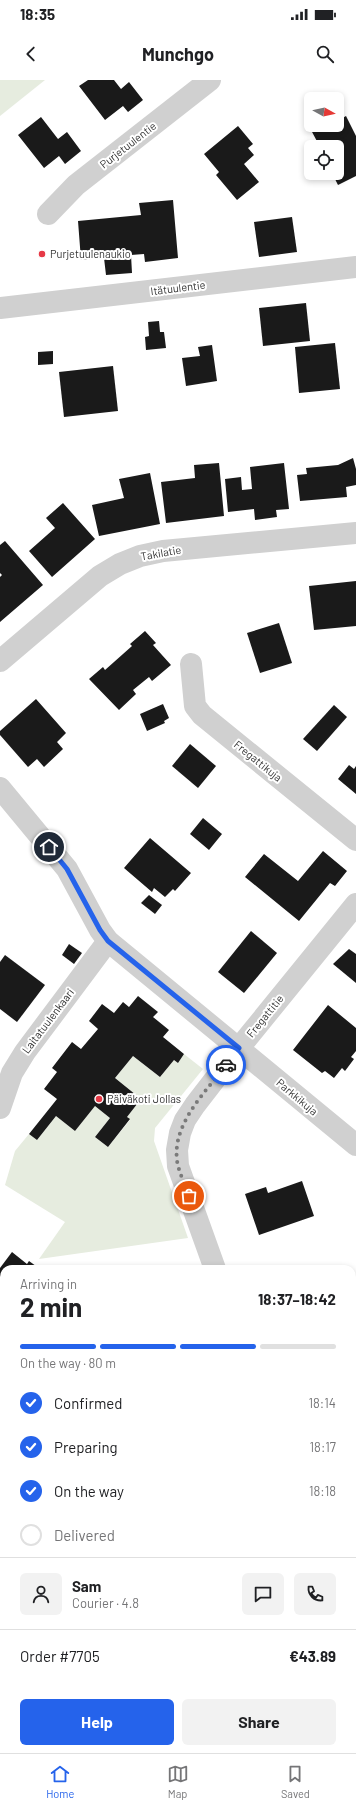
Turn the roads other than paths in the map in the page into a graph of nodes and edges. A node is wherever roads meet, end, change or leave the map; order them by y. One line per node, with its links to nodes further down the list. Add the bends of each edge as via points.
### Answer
1 (210, 80): 2 (street, Purjetuulentie, via 76,185)
2 (48, 214)
3 (356, 267): 4 (street, Itätuulentie)
4 (0, 308)
5 (356, 533): 6 (street, Takilatie, via 163,551 140,556 100,576)
6 (0, 661)
7 (192, 664): 9 (street, Fregattikuja, via 195,706 202,715)
8 (0, 788): 11 (street, Parkkikuja, via 67,869)
9 (356, 840)
10 (356, 904): 12 (street, Fregattitie)
11 (108, 941): 12 (street, Parkkikuja); 13 (street, Laitatuulenkaari, via 25,1052 12,1073)
12 (239, 1048): 14 (street, Parkkikuja); 15 (street, Fregattitie, via 185,1120 177,1150 178,1166)
13 (0, 1108)
14 (356, 1145)
15 (214, 1265)

